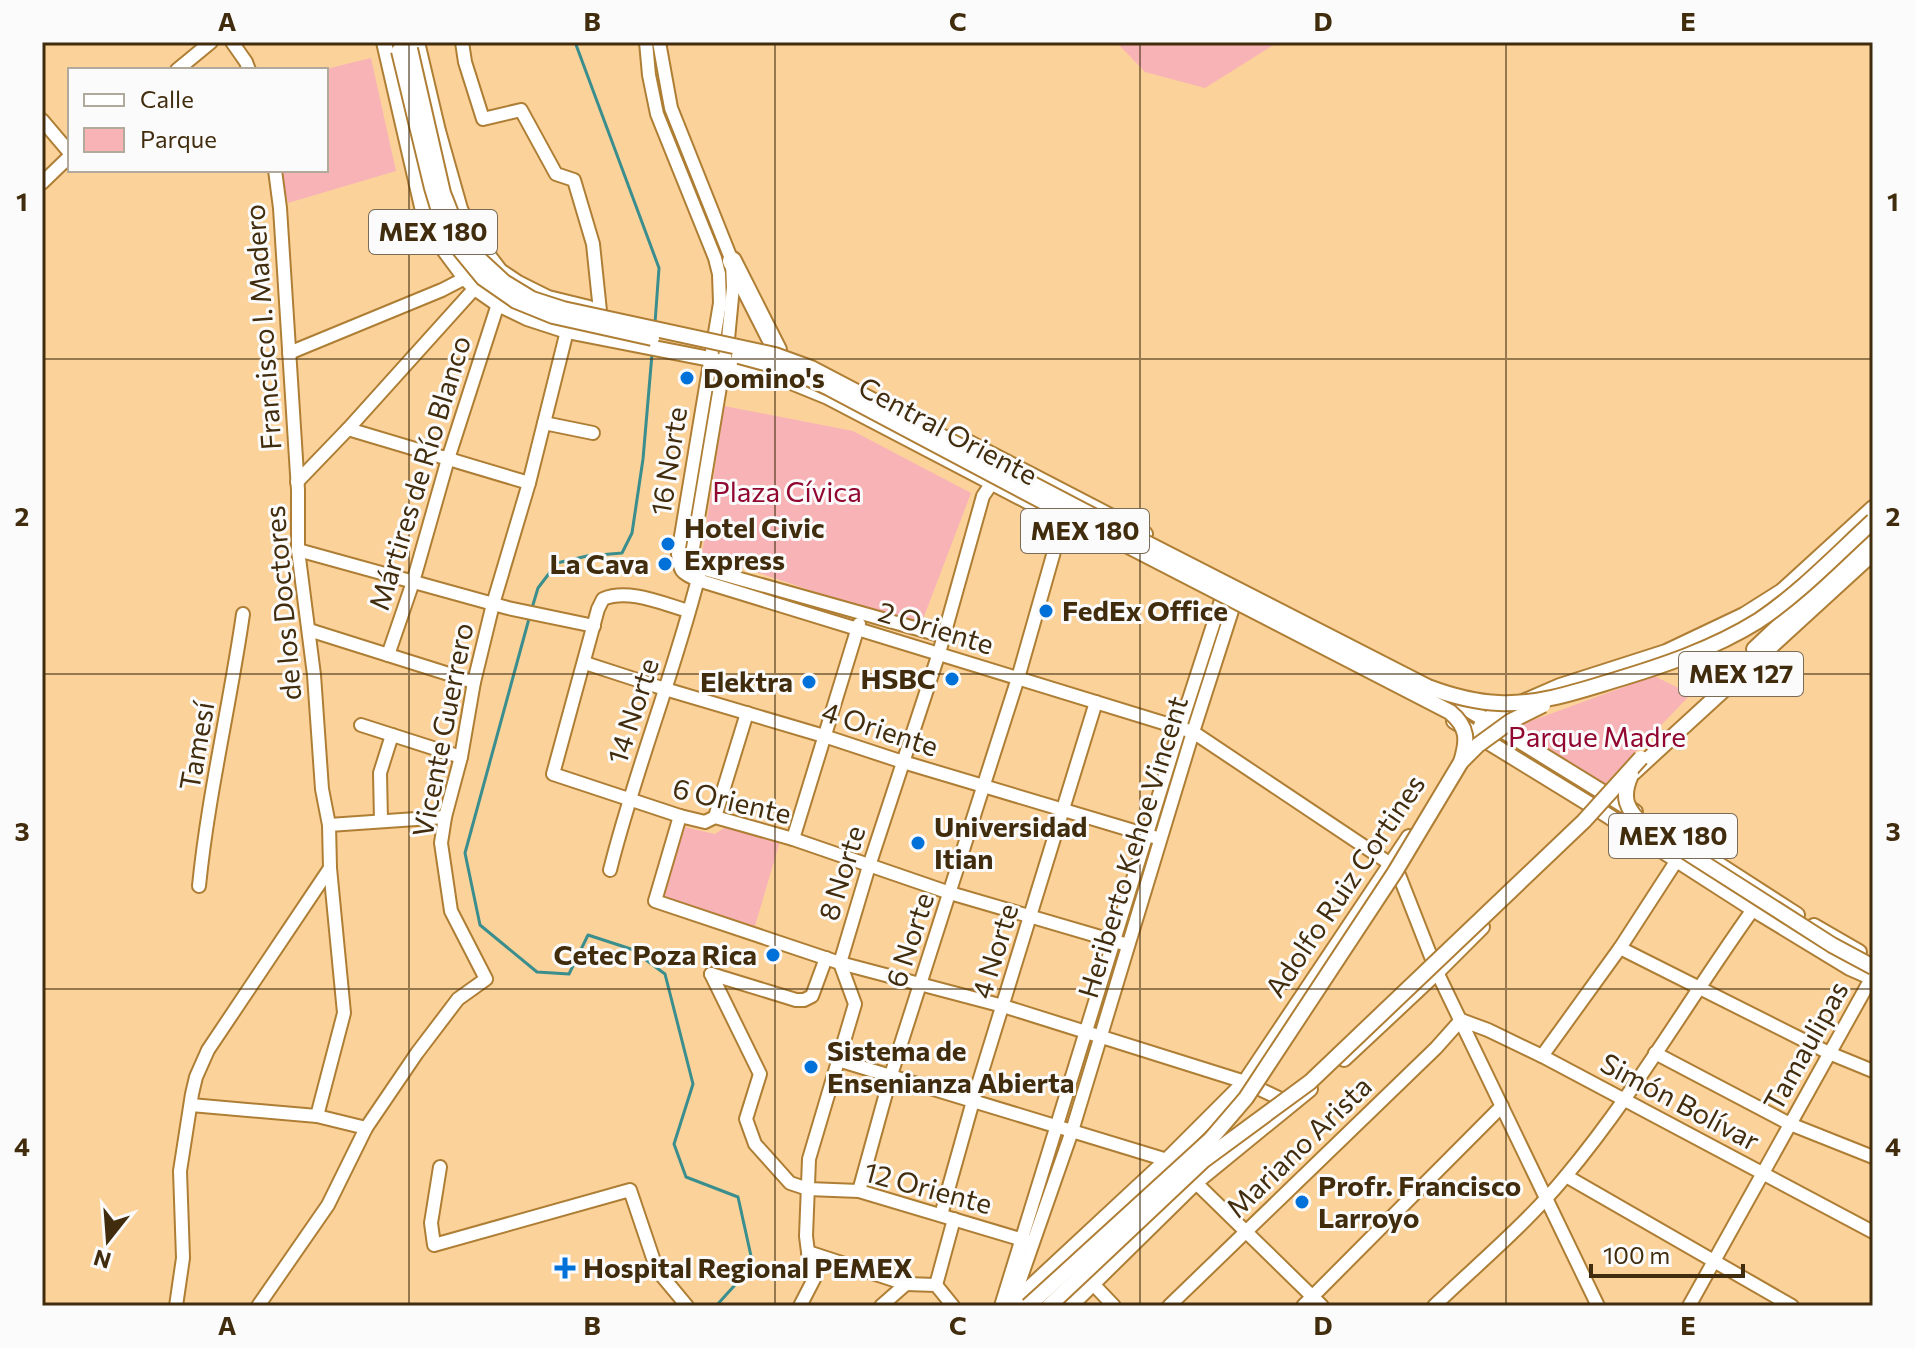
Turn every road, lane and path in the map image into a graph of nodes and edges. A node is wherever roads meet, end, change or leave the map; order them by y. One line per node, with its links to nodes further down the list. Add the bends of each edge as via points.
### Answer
1 (211, 42): 10 (street)
2 (232, 42): 11 (street)
3 (384, 42): 21 (main road, MEX 180, via 423,211)
4 (462, 42): 23 (street, via 483,119 521,110 556,174 574,180 593,244)
5 (646, 42): 13 (street)
6 (659, 42): 9 (street)
7 (667, 42): 9 (street)
8 (406, 45): 20 (main road, MEX 180, via 460,209); 63 (main road, bridge, via 456,226 477,257 532,299 811,368 1457,698 1502,704); 78 (main road, bridge, via 442,221 483,278 516,301 553,316 790,370 829,388 1450,712 1465,732)
9 (662, 60): 12 (street)
10 (179, 68)
11 (248, 68)
12 (671, 108): 13 (street); 19 (street)
13 (657, 114): 25 (street, via 715,258)
14 (42, 120): 15 (street)
15 (68, 152)
16 (68, 156): 18 (street)
17 (275, 172): 27 (street, Francisco I. Madero)
18 (42, 183)
19 (732, 261): 25 (street, via 733,287); 26 (highway)
20 (496, 267): 21 (street); 23 (main road, MEX 180, via 548,298)
21 (470, 283): 22 (main road, MEX 180); 27 (street); 30 (street, de los Doctores)
22 (498, 304): 24 (main road, MEX 180); 32 (street, Mártires de Río Blanco)
23 (600, 311): 25 (main road, Central Oriente / MEX 180, bridge)
24 (567, 331): 28 (main road, Central Oriente / MEX 180); 29 (street, Vicente Guerrero)
25 (721, 337): 26 (main road, Central Oriente / MEX 180); 28 (street, 16 Norte)
26 (777, 350): 33 (main road, Central Oriente / MEX 180)
27 (289, 353): 35 (street, Francisco I. Madero)
28 (717, 361): 34 (street, 16 Norte); 37 (main road, Central Oriente / MEX 180, via 828,397)
29 (544, 423): 31 (street); 36 (street, Vicente Guerrero)
30 (348, 429): 32 (street); 35 (street, de los Doctores)
31 (593, 433)
32 (448, 459): 36 (street); 47 (street, Mártires de Río Blanco)
33 (1008, 462): 37 (street, 8 Norte); 46 (main road, Central Oriente / MEX 180)
34 (697, 479): 44 (street, 16 Norte, via 678,554); 45 (street, 16 Norte, via 693,548)
35 (297, 482): 42 (street, de los Doctores)
36 (529, 483): 49 (street, Vicente Guerrero)
37 (991, 483): 39 (main road, Central Oriente / MEX 180); 56 (street, 8 Norte)
38 (1873, 508): 66 (main road, Adolfo Ruiz Cortines / MEX 127, via 1782,591 1744,615 1666,652)
39 (1063, 520): 48 (main road, Central Oriente / MEX 180); 60 (street, 6 Norte)
40 (1873, 521): 63 (main road, bridge, via 1757,621 1679,660)
41 (1873, 537): 76 (main road)
42 (298, 550): 47 (street); 54 (street, de los Doctores)
43 (1873, 553): 80 (main road, MEX 127)
44 (680, 570): 45 (street, 2 Oriente, via 686,576)
45 (698, 570): 50 (street, 14 Norte); 51 (street, 2 Oriente); 55 (street, 2 Oriente)
46 (1234, 581): 48 (street, Heriberto Kehoe Vincent); 65 (main road, Central Oriente / MEX 180)
47 (413, 582): 49 (street); 58 (street, Mártires de Río Blanco)
48 (1227, 603): 70 (street, Heriberto Kehoe Vincent); 71 (street, Heriberto Kehoe Vincent); 72 (main road, Central Oriente / MEX 180)
49 (493, 604): 53 (street); 61 (street, Vicente Guerrero)
50 (689, 611): 53 (street, via 613,595 603,599); 62 (street, 14 Norte)
51 (862, 613): 55 (street); 56 (street, 2 Oriente)
52 (243, 614): 97 (street, Tamesí)
53 (594, 626): 59 (street)
54 (309, 630): 58 (street); 88 (street, de los Doctores)
55 (857, 630): 57 (street, 2 Oriente); 74 (street)
56 (943, 636): 57 (street, 8 Norte)
57 (939, 653): 60 (street, 2 Oriente); 77 (street, 8 Norte)
58 (388, 655): 61 (street)
59 (585, 663): 62 (street, 4 Oriente); 81 (street, 6 Oriente, via 553,774)
60 (1018, 678): 64 (street, 2 Oriente); 79 (street, 6 Norte)
61 (474, 682): 75 (street, Vicente Guerrero)
62 (665, 689): 67 (street, 4 Oriente); 81 (street, 14 Norte)
63 (1573, 693): 78 (main road, bridge, via 1511,721)
64 (1096, 702): 70 (street, 2 Oriente); 83 (street, 4 Norte)
65 (1464, 707): 66 (highway); 68 (main road, MEX 180)
66 (1509, 708): 68 (main road, Adolfo Ruiz Cortines / MEX 127)
67 (747, 713): 74 (street, 4 Oriente); 86 (street)
68 (1486, 720): 72 (main road, Adolfo Ruiz Cortines); 80 (main road, MEX 180)
69 (361, 725): 73 (street)
70 (1180, 727): 71 (street, 2 Oriente); 89 (street, Heriberto Kehoe Vincent)
71 (1193, 732): 91 (street, Heriberto Kehoe Vincent); 93 (street, 2 Oriente)
72 (1476, 733): 82 (main road, MEX 180); 93 (main road, Adolfo Ruiz Cortines)
73 (392, 735): 75 (street); 87 (street, via 380,773)
74 (824, 736): 77 (street, 4 Oriente); 90 (street)
75 (461, 757): 85 (street, Vicente Guerrero)
76 (1641, 758): 109 (main road, bridge, via 1626,785 1633,817); 161 (main road, bridge, via 1584,821 1343,1051 1298,1092 1204,1160)
77 (903, 762): 79 (street, 4 Oriente); 94 (street, 8 Norte)
78 (1461, 762): 160 (main road, bridge, via 1246,1098 1210,1140)
79 (983, 786): 83 (street, 4 Oriente); 98 (street, 6 Norte)
80 (1610, 796): 82 (main road); 99 (main road, MEX 180)
81 (630, 798): 84 (street, 6 Oriente); 96 (street, 14 Norte)
82 (1599, 810): 92 (main road, MEX 180); 108 (main road)
83 (1064, 811): 89 (street, 4 Oriente); 101 (street, 4 Norte)
84 (680, 816): 86 (street, 6 Oriente, via 705,822); 105 (street, via 655,901)
85 (445, 817): 87 (street); 131 (street, Vicente Guerrero, via 441,843 451,911 489,977 458,999)
86 (715, 817): 90 (street, 6 Oriente)
87 (381, 821): 88 (street)
88 (329, 825): 95 (street, de los Doctores)
89 (1147, 834): 91 (street, 4 Oriente); 102 (street, Heriberto Kehoe Vincent)
90 (793, 839): 94 (street, 6 Oriente)
91 (1161, 839): 103 (street, Heriberto Kehoe Vincent)
92 (1677, 860): 100 (main road, MEX 180); 104 (street)
93 (1390, 865): 108 (street, via 1399,875); 122 (main road, Adolfo Ruiz Cortines)
94 (869, 866): 98 (street, 6 Oriente); 107 (street, 8 Norte)
95 (330, 868): 125 (street, via 208,1050); 128 (street, de los Doctores, via 344,1013)
96 (610, 870)
97 (199, 886)
98 (950, 893): 101 (street, 6 Oriente); 110 (street, 6 Norte)
99 (1765, 893): 100 (street); 106 (main road, MEX 180)
100 (1753, 909): 109 (main road, MEX 180, via 1834,959); 111 (street)
101 (1030, 916): 102 (street, 6 Oriente); 112 (street, 4 Norte)
102 (1114, 940): 103 (street, 6 Oriente); 114 (street, Heriberto Kehoe Vincent)
103 (1128, 945): 115 (street, Heriberto Kehoe Vincent)
104 (1620, 948): 111 (street); 118 (street)
105 (826, 958): 107 (street); 139 (street, via 812,996 804,1000 711,974 760,1074 746,1119 755,1144 790,1183)
106 (1873, 960)
107 (840, 963): 110 (street); 119 (street, 8 Norte, via 855,1004)
108 (1437, 972): 113 (street); 126 (main road)
109 (1873, 974): 117 (street, Tamaulipas)
110 (922, 983): 112 (street); 121 (street, 6 Norte)
111 (1698, 988): 116 (street); 117 (street)
112 (1003, 1006): 114 (street); 124 (street, 4 Norte)
113 (1461, 1020): 118 (street, Simón Bolívar); 127 (street); 144 (street, Mariano Arista)
114 (1086, 1032): 115 (street); 130 (street, Heriberto Kehoe Vincent)
115 (1100, 1036): 122 (street); 132 (street, Heriberto Kehoe Vincent)
116 (1655, 1053): 123 (street); 129 (street)
117 (1829, 1053): 120 (street); 129 (street, Tamaulipas)
118 (1542, 1056): 123 (street, Simón Bolívar)
119 (838, 1060): 121 (street); 139 (street, 8 Norte, via 809,1159)
120 (1873, 1071)
121 (891, 1075): 124 (street); 140 (street, 6 Norte)
122 (1245, 1082): 126 (street); 134 (main road, Adolfo Ruiz Cortines)
123 (1624, 1099): 136 (street, Simón Bolívar); 137 (street)
124 (973, 1101): 130 (street); 142 (street, 4 Norte)
125 (191, 1105): 128 (street); 154 (street, via 180,1171 183,1258)
126 (1292, 1105): 138 (main road)
127 (1502, 1106): 141 (street); 152 (street)
128 (317, 1116): 131 (street)
129 (1790, 1124): 133 (street); 136 (street, Tamaulipas)
130 (1057, 1126): 132 (street); 146 (street, Heriberto Kehoe Vincent)
131 (366, 1128): 155 (street, Vicente Guerrero, via 328,1205)
132 (1072, 1131): 134 (street); 146 (street, Heriberto Kehoe Vincent)
133 (1873, 1157)
134 (1167, 1160): 138 (street); 153 (main road, Adolfo Ruiz Cortines)
135 (440, 1167): 156 (street, via 431,1223 434,1245 630,1190 657,1270)
136 (1762, 1173): 145 (street, Simón Bolívar); 148 (street, Tamaulipas)
137 (1566, 1176): 141 (street); 148 (street)
138 (1196, 1182): 144 (street); 150 (main road)
139 (808, 1189): 140 (street, 12 Oriente); 147 (street, 8 Norte)
140 (859, 1191): 142 (street, 12 Oriente)
141 (1546, 1198): 165 (street); 166 (street)
142 (941, 1215): 143 (street, 12 Oriente)
143 (954, 1219): 146 (street, 12 Oriente); 151 (street)
144 (1247, 1232): 152 (street); 164 (street, Mariano Arista)
145 (1873, 1232)
146 (1028, 1241): 153 (street, Heriberto Kehoe Vincent)
147 (808, 1252): 149 (street); 157 (street, 8 Norte, via 815,1277)
148 (1713, 1261): 167 (street, Tamaulipas); 168 (street)
149 (906, 1284): 151 (street); 158 (street)
150 (1093, 1284): 162 (main road); 163 (street)
151 (936, 1285): 159 (street)
152 (1313, 1303)
153 (1004, 1305)
154 (176, 1306)
155 (258, 1306)
156 (687, 1306)
157 (800, 1306)
158 (881, 1306)
159 (953, 1306)
160 (1028, 1306)
161 (1049, 1306)
162 (1070, 1306)
163 (1114, 1306)
164 (1169, 1306)
165 (1434, 1306)
166 (1598, 1306)
167 (1689, 1306)
168 (1792, 1306)

